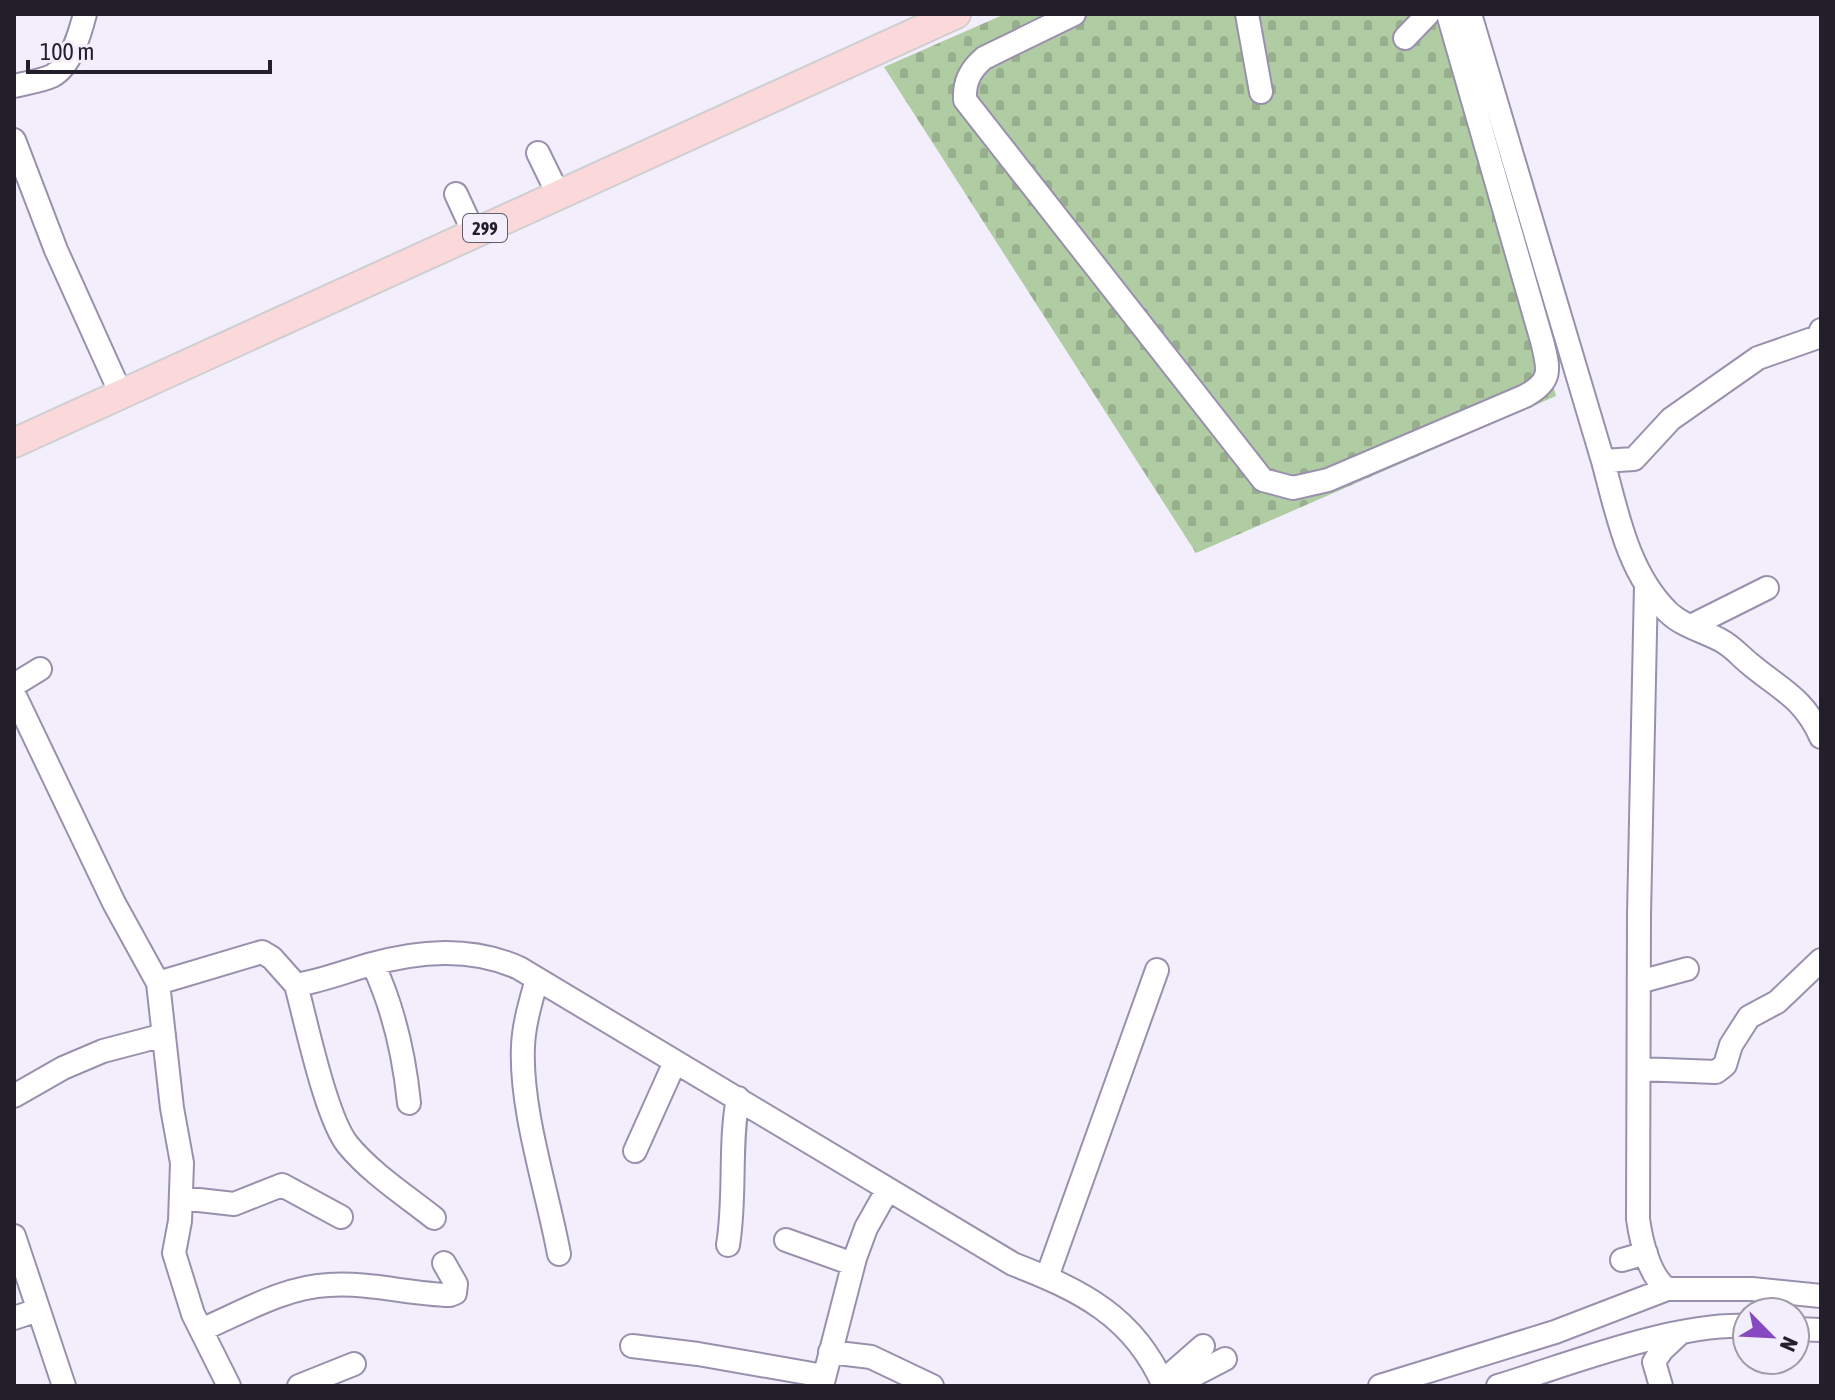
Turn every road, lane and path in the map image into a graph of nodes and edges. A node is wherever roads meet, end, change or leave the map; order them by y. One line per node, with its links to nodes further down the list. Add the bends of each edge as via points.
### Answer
1 (85, 14): 9 (street, via 60,69)
2 (956, 14): 14 (main road, 299)
3 (1074, 14): 6 (street, via 984,58 965,84 965,100 1263,480 1293,488 1328,480 1525,396 1545,380 1542,341)
4 (1247, 14): 10 (street)
5 (1428, 14): 8 (street)
6 (1448, 14)
7 (1470, 14): 19 (street)
8 (1405, 38)
9 (14, 86)
10 (1261, 92)
11 (14, 140): 17 (street)
12 (538, 153): 14 (street)
13 (456, 194): 15 (street)
14 (558, 194): 15 (main road, 299)
15 (474, 233): 17 (main road, 299)
16 (1820, 336): 19 (street, via 1758,358 1671,419 1634,459)
17 (121, 394): 18 (main road, 299)
18 (14, 443)
19 (1603, 461): 20 (street, via 1626,544)
20 (1646, 585): 22 (street, via 1667,612); 32 (street)
21 (1767, 588): 22 (street)
22 (1691, 626): 26 (street, via 1729,645 1789,691 1803,704)
23 (40, 669): 24 (street)
24 (14, 685)
25 (14, 694): 33 (street)
26 (1821, 737)
27 (1821, 960): 37 (street, via 1777,1002 1749,1017 1716,1072)
28 (373, 964): 31 (street, via 443,951 488,956); 34 (street); 40 (street, via 393,1011)
29 (1687, 969): 32 (street)
30 (1157, 970): 54 (street)
31 (537, 979): 36 (street); 50 (street, via 527,1014 523,1067)
32 (1639, 982): 37 (street)
33 (158, 983): 34 (street, via 262,952); 35 (street)
34 (296, 985): 45 (street, via 341,1134)
35 (164, 1035): 38 (street, via 103,1051); 43 (street, via 182,1163)
36 (675, 1062): 39 (street); 41 (street)
37 (1639, 1069): 49 (street, via 1638,1219)
38 (14, 1096)
39 (738, 1098): 42 (street); 48 (street)
40 (409, 1103)
41 (635, 1151)
42 (888, 1189): 53 (street); 54 (street, via 1013,1264)
43 (181, 1198): 44 (street, via 234,1204 278,1184); 60 (street, via 174,1253)
44 (341, 1217)
45 (434, 1218)
46 (15, 1240): 57 (street)
47 (786, 1240): 53 (street)
48 (728, 1245)
49 (1646, 1253): 51 (street); 55 (street)
50 (559, 1254)
51 (1622, 1260)
52 (444, 1263): 60 (street, via 456,1284 450,1295 358,1284 309,1287)
53 (853, 1264): 64 (street)
54 (1047, 1277): 68 (street, via 1124,1325)
55 (1667, 1289): 56 (street); 73 (street, via 1555,1332)
56 (1821, 1296)
57 (38, 1310): 58 (street); 69 (street)
58 (14, 1318)
59 (1731, 1325): 61 (street)
60 (201, 1330): 70 (street)
61 (1680, 1333): 74 (street); 75 (street, via 1654,1362)
62 (632, 1346): 67 (street, via 698,1354)
63 (1203, 1346): 68 (street)
64 (830, 1352): 67 (street); 72 (street, via 871,1357)
65 (1225, 1359): 68 (street)
66 (354, 1364): 71 (street)
67 (823, 1381)
68 (1167, 1385)
69 (64, 1386)
70 (229, 1386)
71 (299, 1386)
72 (932, 1386)
73 (1380, 1386)
74 (1498, 1386)
75 (1661, 1386)

